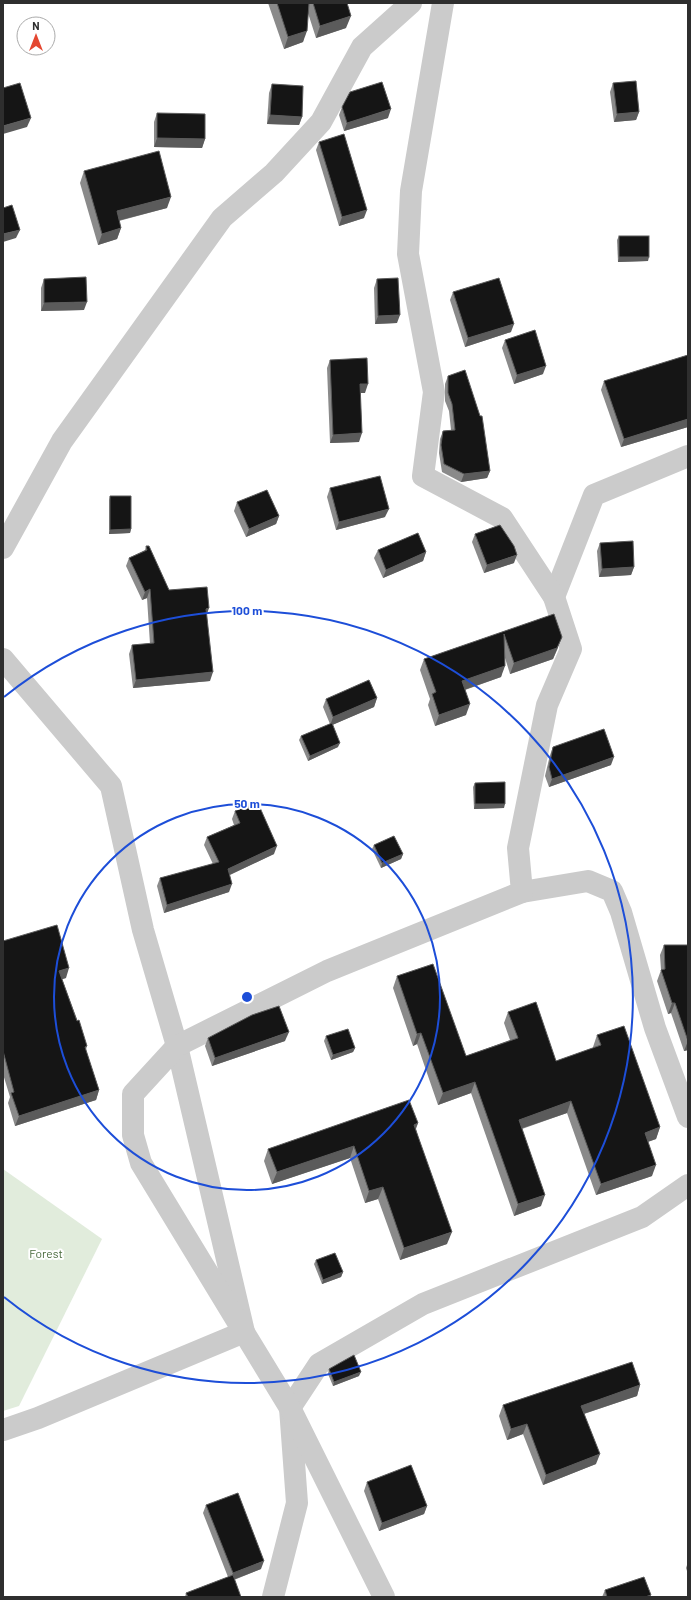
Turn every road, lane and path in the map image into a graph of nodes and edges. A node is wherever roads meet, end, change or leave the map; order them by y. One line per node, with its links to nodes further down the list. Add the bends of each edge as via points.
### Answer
1 (411, 3): 4 (street, via 362,47 322,122 274,173 222,218 62,441)
2 (443, 3): 5 (street, via 411,191 408,254 434,392 423,476 502,518)
3 (688, 456): 5 (street, via 594,496)
4 (3, 548)
5 (554, 597): 7 (street, via 572,649 547,706 518,848)
6 (3, 659): 8 (street, via 111,786 143,930)
7 (522, 892): 8 (street, via 327,971); 9 (street, via 588,881 612,891 622,912 654,1028)
8 (177, 1046): 11 (street); 11 (street, via 133,1094 132,1135 141,1163)
9 (688, 1117)
10 (688, 1185): 12 (street, via 642,1217 423,1304 319,1364)
11 (244, 1332): 12 (street); 13 (street, via 38,1418)
12 (290, 1408): 14 (street, via 297,1503); 15 (street)
13 (3, 1430)
14 (273, 1597)
15 (384, 1597)

